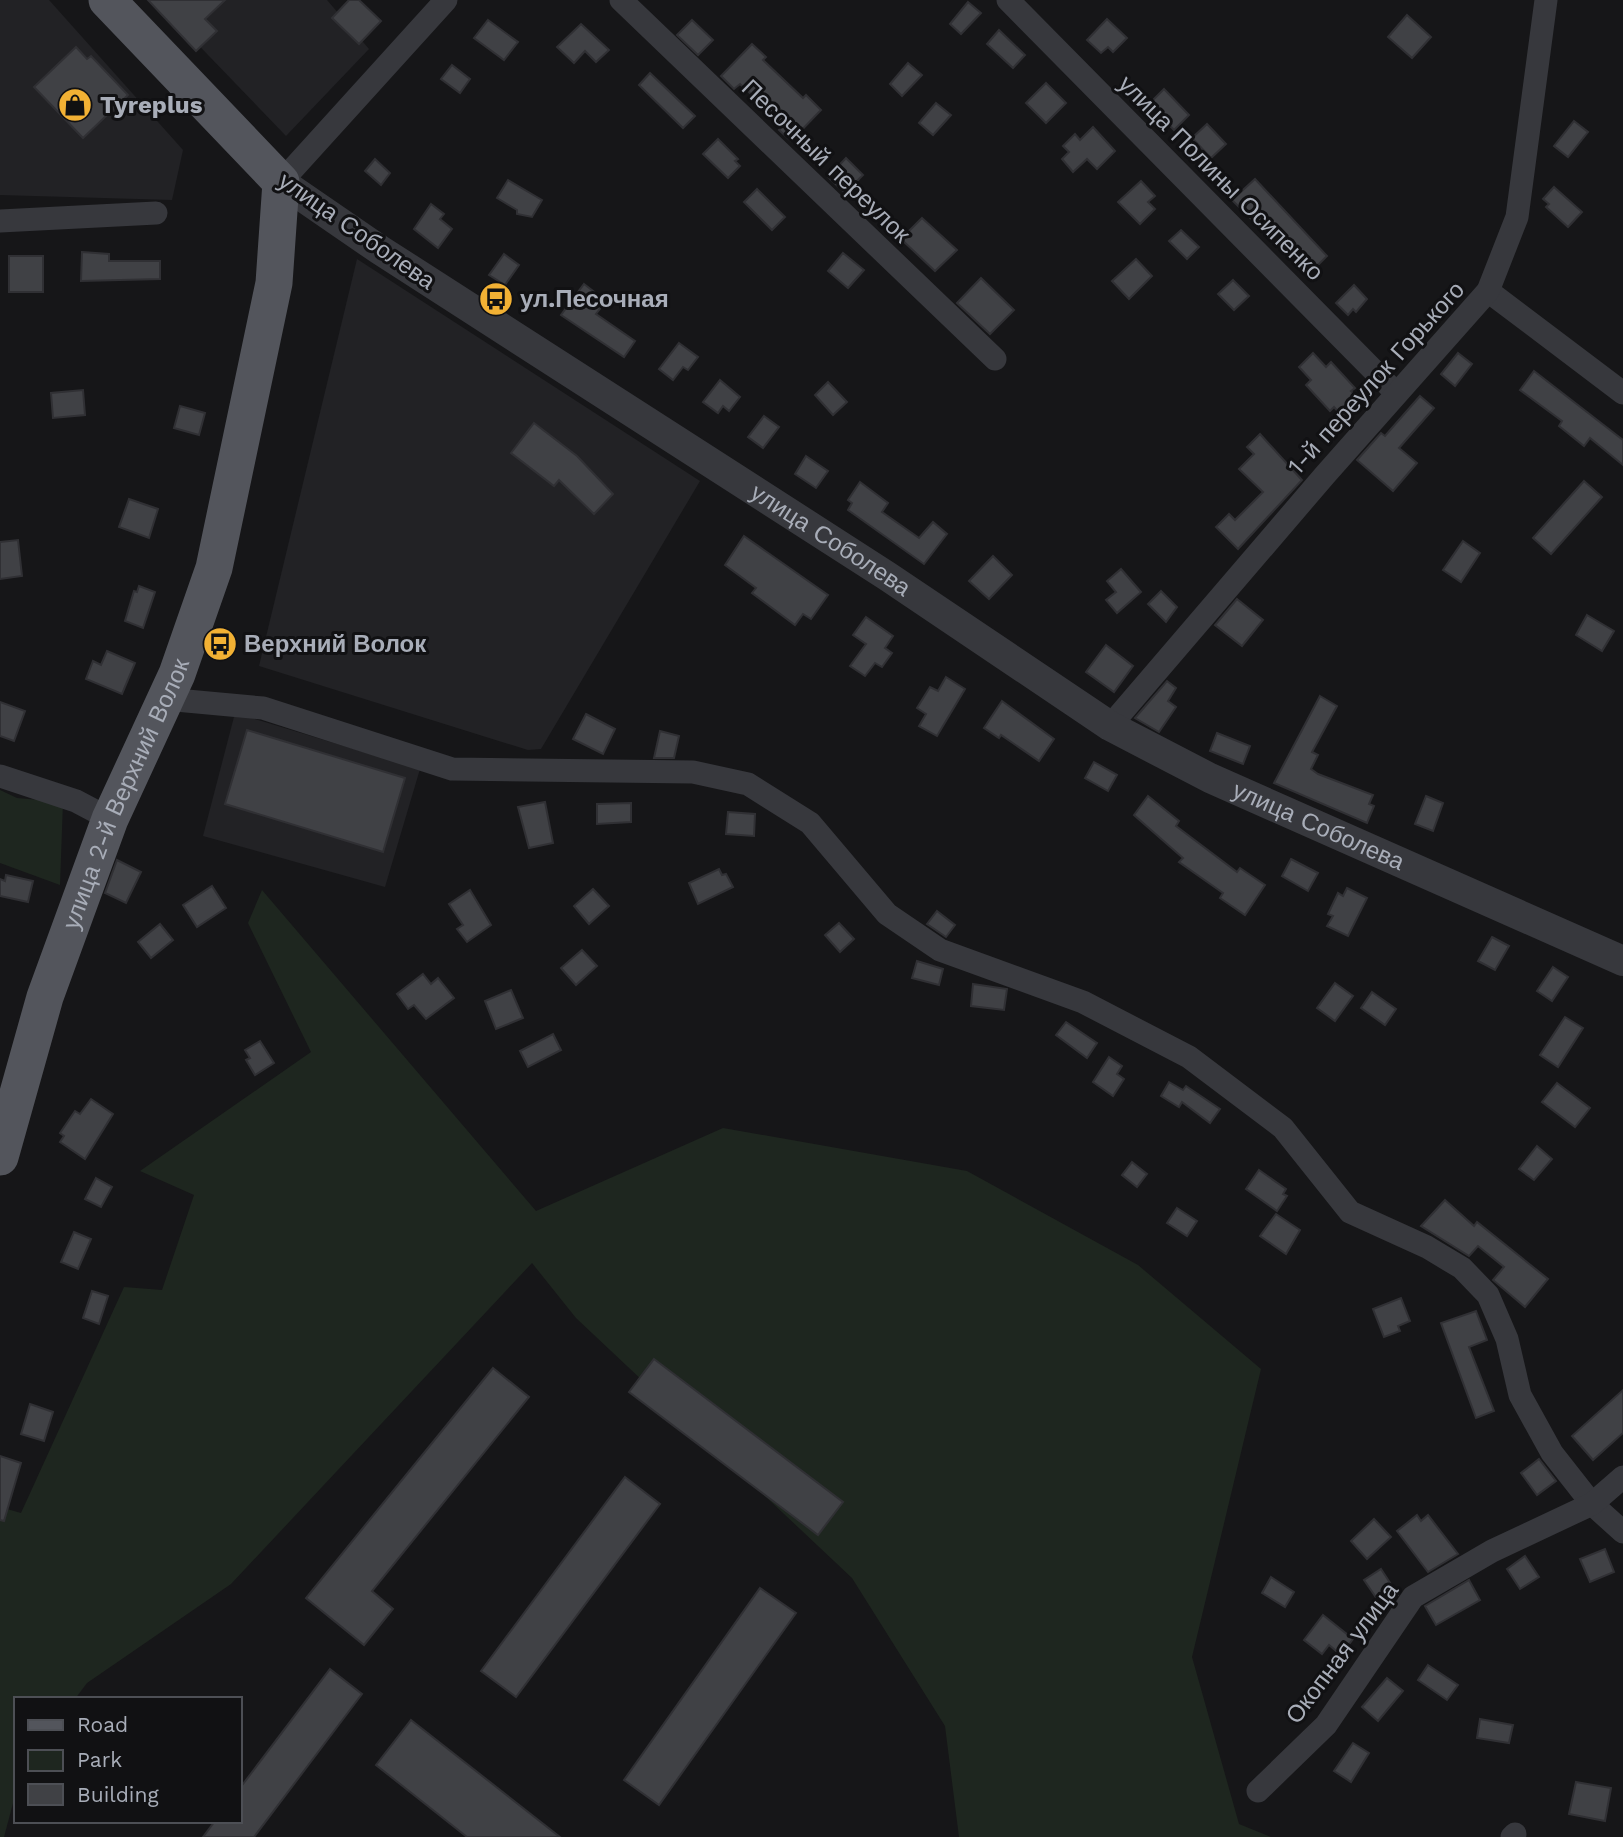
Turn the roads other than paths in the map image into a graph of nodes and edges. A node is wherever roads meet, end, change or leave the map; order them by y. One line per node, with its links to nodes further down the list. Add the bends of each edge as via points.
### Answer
1 (446, 0): 6 (street)
2 (621, 0): 10 (street, Песочный переулок)
3 (1008, 0): 11 (street, улица Полины Осипенко)
4 (1546, 0): 9 (street, 1-й переулок Горького, via 1517,217)
5 (110, 2): 6 (main road, улица Соболева)
6 (281, 182): 13 (main road, улица 2-й Верхний Волок, via 274,283 214,568); 14 (street, улица Соболева)
7 (156, 213): 8 (street)
8 (0, 221)
9 (1488, 291): 11 (street, 1-й переулок Горького); 12 (street)
10 (995, 359)
11 (1396, 393): 14 (street, 1-й переулок Горького)
12 (1623, 393)
13 (165, 699): 16 (main road, улица 2-й Верхний Волок); 20 (street, via 262,708 452,769 694,772 748,784 810,823 887,914 940,950 1083,1002 1189,1057 1283,1128 1350,1212 1462,1268 1488,1295 1507,1339 1520,1395 1552,1452)
14 (1110, 726): 17 (street, улица Соболева, via 1210,778)
15 (0, 776): 16 (street, via 76,801)
16 (110, 819): 18 (main road, улица 2-й Верхний Волок, via 45,997)
17 (1623, 961)
18 (0, 1157)
19 (1623, 1477): 20 (street, Окопная улица)
20 (1592, 1504): 21 (street); 22 (street, Окопная улица, via 1492,1551 1413,1597 1326,1725)
21 (1623, 1532)
22 (1258, 1791)

